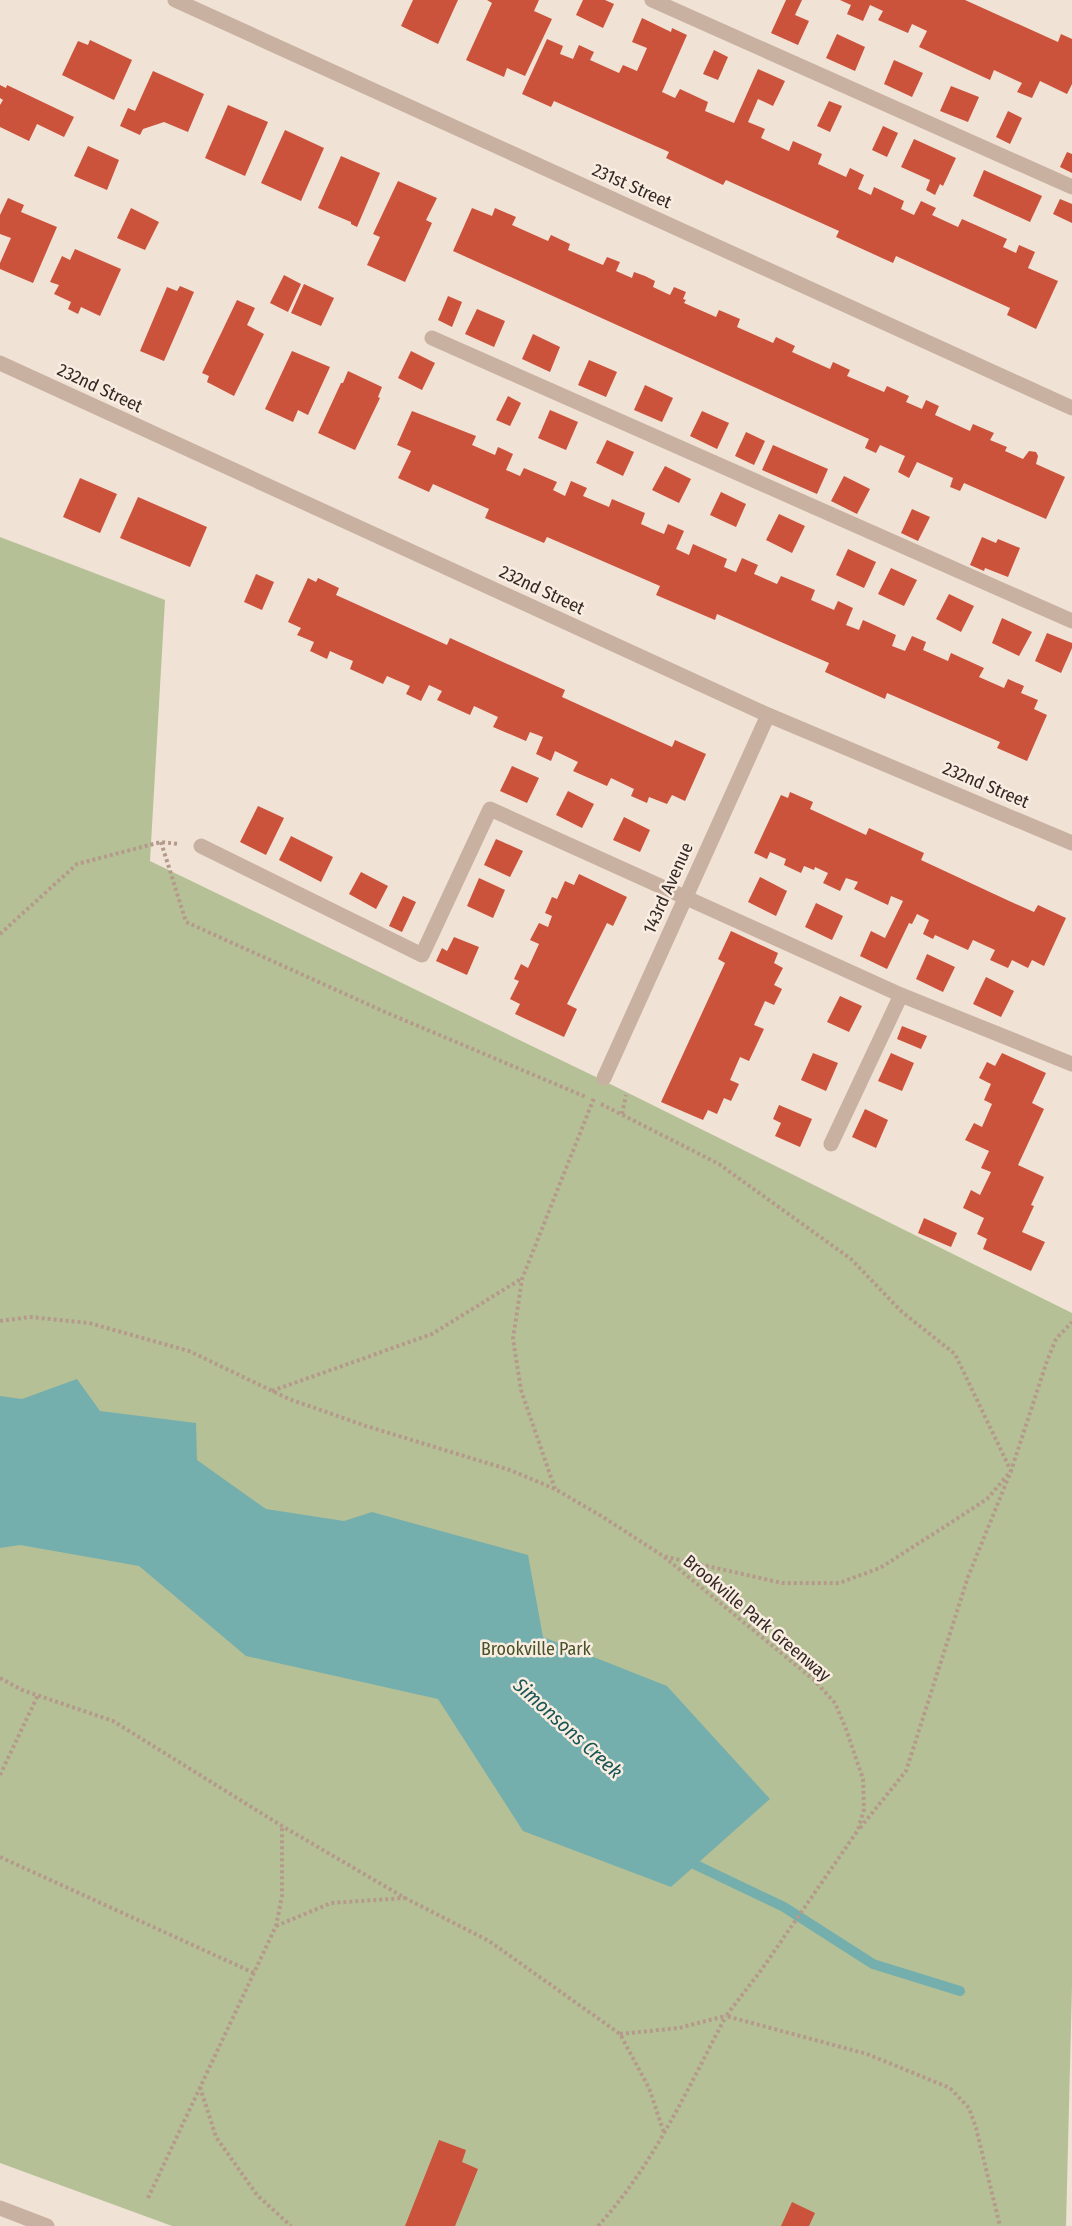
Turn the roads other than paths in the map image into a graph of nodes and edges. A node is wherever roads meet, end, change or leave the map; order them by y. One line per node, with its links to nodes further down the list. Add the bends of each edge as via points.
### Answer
1 (175, 0): 6 (street, 231st Street)
2 (652, 0): 3 (street)
3 (1072, 187)
4 (432, 338): 7 (street)
5 (0, 363): 8 (street, 232nd Street)
6 (1072, 408)
7 (1072, 621)
8 (768, 715): 9 (street, 232nd Street); 11 (street, 143rd Avenue)
9 (1072, 843)
10 (201, 846): 11 (street, via 422,955 490,809)
11 (685, 897): 12 (street); 14 (street, 143rd Avenue)
12 (901, 995): 13 (street); 15 (street)
13 (1072, 1064)
14 (604, 1078)
15 (831, 1144)
16 (0, 2208): 17 (street)
17 (46, 2226)

